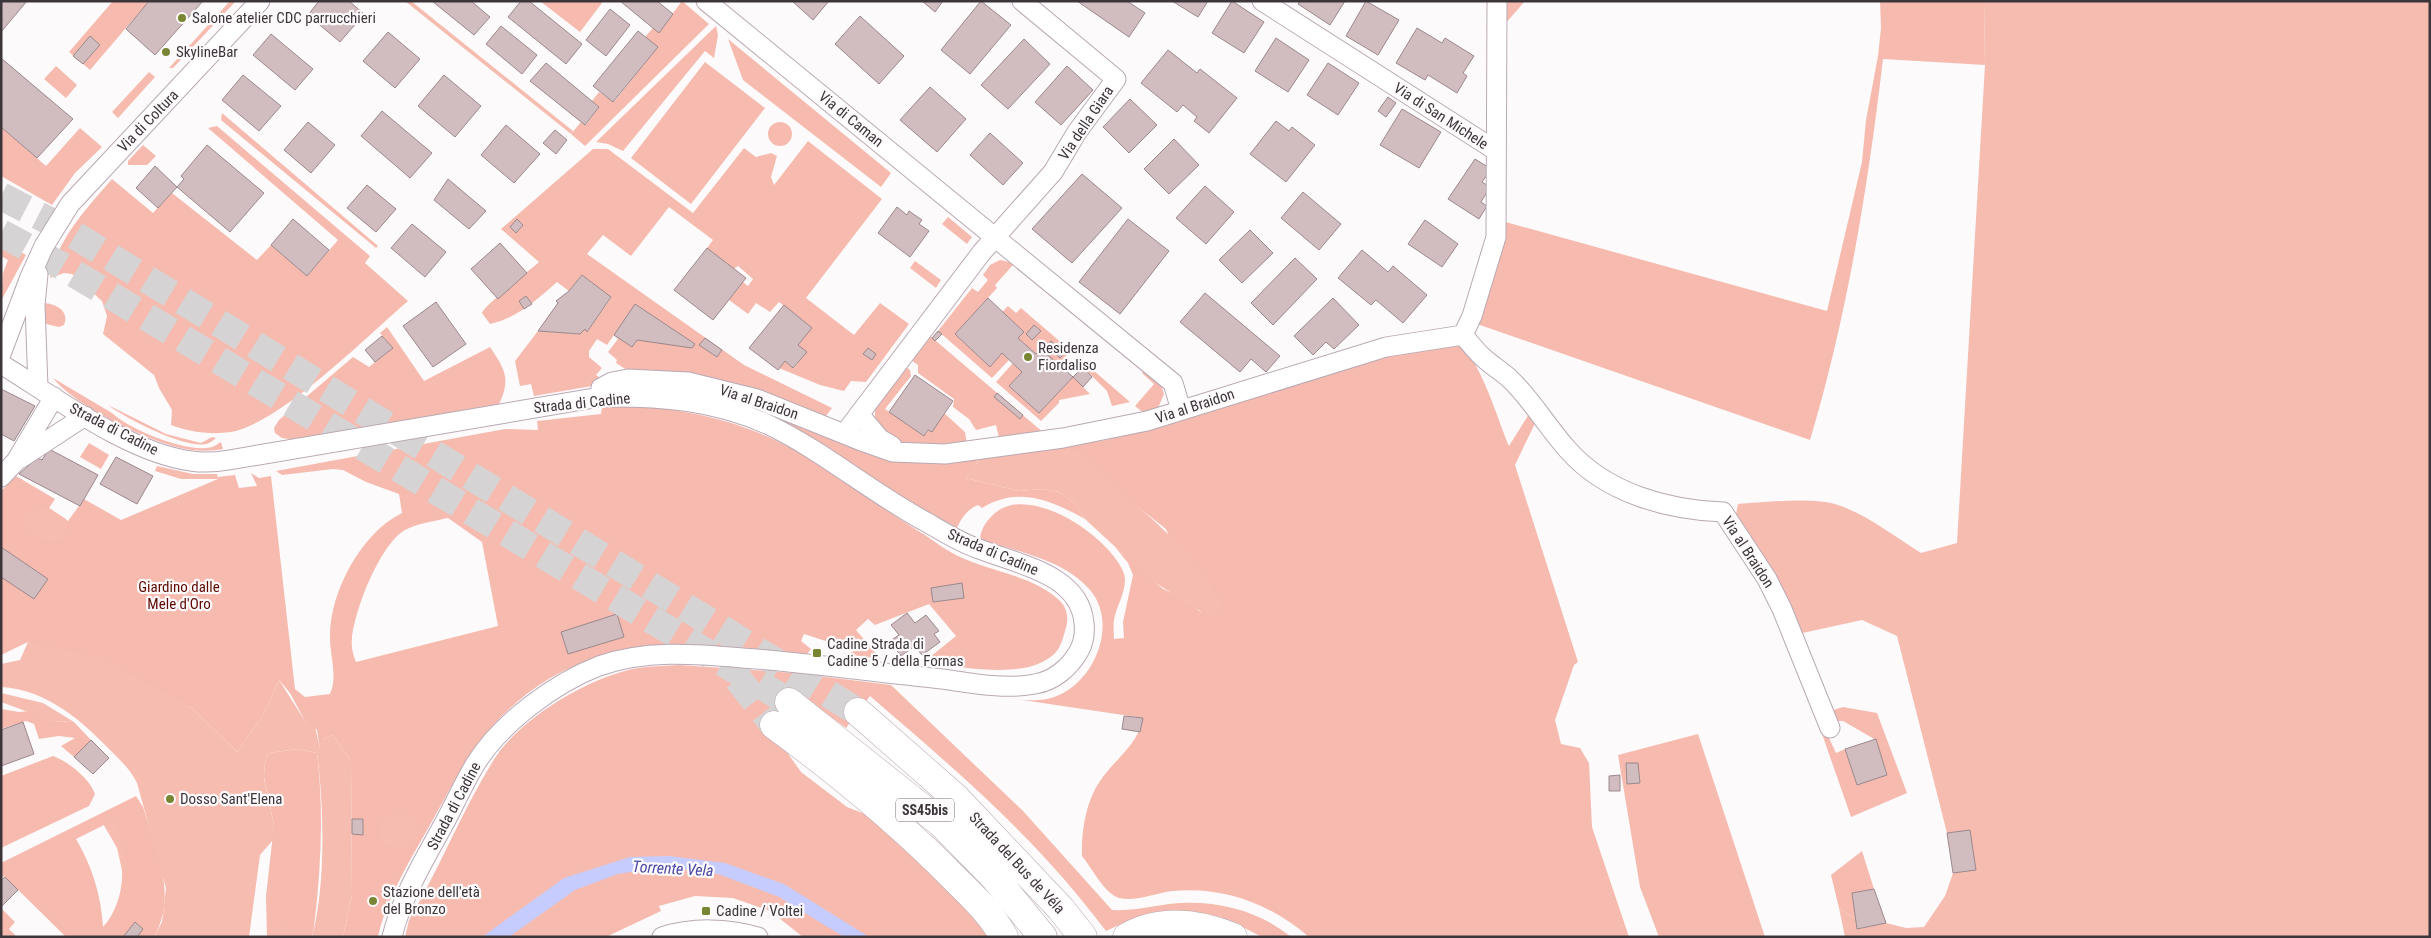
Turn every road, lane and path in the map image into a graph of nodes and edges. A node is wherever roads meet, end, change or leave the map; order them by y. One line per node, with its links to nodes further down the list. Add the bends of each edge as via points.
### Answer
1 (260, 1): 8 (street, Via di Coltura, via 70,204)
2 (706, 1): 7 (street, Via di Caman)
3 (1022, 1): 7 (street, Via della Giara, via 1116,79 1077,132 1054,172)
4 (1262, 1): 6 (street, Via di San Michele)
5 (1497, 1): 6 (street, Via di San Michele)
6 (1495, 150): 9 (street, via 1496,237)
7 (996, 237): 15 (street, via 1173,383); 16 (street, Via della Giara)
8 (44, 246): 10 (street, Via di Coltura); 12 (street, Via di Coltura, via 35,291)
9 (1463, 335): 15 (street, Via al Braidon, via 1386,347); 25 (street, Via al Braidon, via 1484,359 1510,379 1566,449 1590,471 1644,499 1704,512 1723,512 1775,594)
10 (1, 354)
11 (1, 364): 12 (street, Strada di Cadine)
12 (38, 387): 13 (street, Strada di Cadine)
13 (54, 397): 17 (street, Strada di Cadine); 20 (street)
14 (600, 398): 17 (street, Strada di Cadine, via 211,462 170,456); 18 (street, Via al Braidon, via 601,388 617,381 662,379 688,382 757,399); 27 (street, Strada di Cadine, via 672,398 720,408 769,425 911,514 963,542 1049,575 1064,585 1076,598 1083,613 1085,632 1080,648 1062,672 1037,684 1022,685 697,654 638,656 600,666 567,681 538,700 504,729 478,760 420,868 396,918)
15 (1182, 410): 19 (street, Via al Braidon, via 1147,421 1063,438 953,453)
16 (859, 414): 18 (street, Via della Giara); 19 (street, Via al Braidon, via 890,446)
17 (85, 416): 20 (street)
18 (845, 433): 19 (street, Via al Braidon, via 893,452)
19 (922, 454)
20 (16, 461): 21 (street)
21 (1, 477)
22 (789, 702): 30 (highway, Strada del Bus de Véla / SS45bis, via 941,823 994,877)
23 (858, 712): 31 (highway, Strada del Bus de Véla / SS45bis, via 956,798 1062,909)
24 (774, 725): 29 (highway, via 868,796 921,844 995,919)
25 (1830, 728)
26 (746, 935): 28 (street, via 726,930 692,931)
27 (392, 937)
28 (662, 937)
29 (1004, 937)
30 (1043, 937)
31 (1083, 937)
32 (1127, 937): 33 (highway, via 1142,929 1190,924)
33 (1233, 937)

